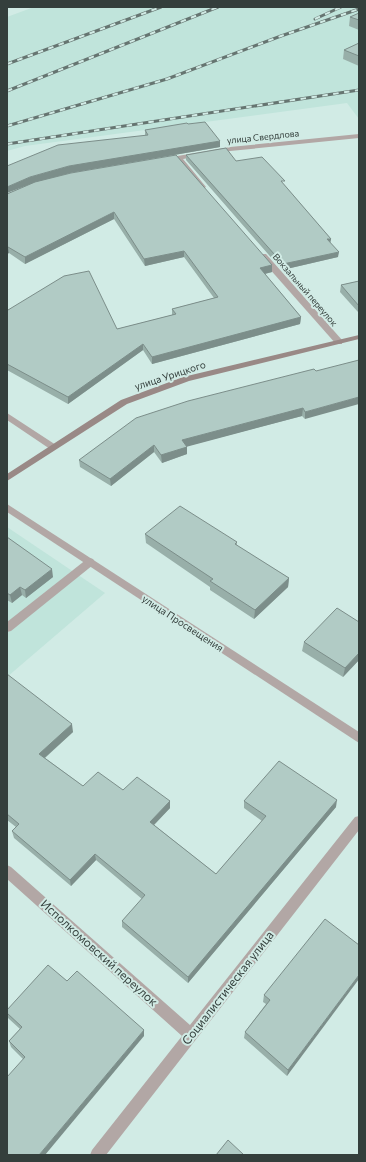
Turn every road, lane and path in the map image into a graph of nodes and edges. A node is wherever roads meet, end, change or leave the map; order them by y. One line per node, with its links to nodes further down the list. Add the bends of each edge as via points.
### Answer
1 (359, 136): 2 (street, улица Свердлова, via 230,149)
2 (179, 158): 3 (street, улица Свердлова); 4 (street)
3 (155, 162)
4 (208, 192)
5 (257, 249): 7 (street, Вокзальный переулок)
6 (359, 337): 7 (main road, улица Урицкого)
7 (339, 342): 9 (main road, улица Урицкого, via 186,379 131,399)
8 (7, 416): 9 (street)
9 (53, 447): 10 (main road, улица Урицкого)
10 (7, 478)
11 (7, 507): 12 (street, улица Просвещения)
12 (90, 562): 13 (street); 14 (street, улица Просвещения)
13 (7, 628)
14 (358, 735)
15 (359, 821): 17 (street, Социалистическая улица)
16 (7, 871): 17 (street, Исполкомовский переулок)
17 (191, 1035): 18 (street, Социалистическая улица)
18 (97, 1155)

